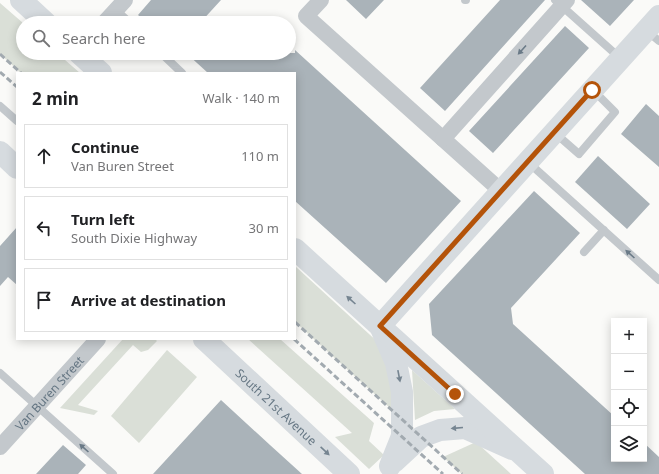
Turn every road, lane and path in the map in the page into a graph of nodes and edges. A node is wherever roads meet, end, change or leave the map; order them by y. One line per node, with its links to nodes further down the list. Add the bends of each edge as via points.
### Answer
1 (21, 0): 5 (main road)
2 (321, 0): 18 (street, via 306,16)
3 (561, 2): 9 (lane); 18 (street, one-way to 18, via 548,21)
4 (121, 5): 6 (street); 7 (lane)
5 (38, 16)
6 (111, 16)
7 (126, 16)
8 (655, 29): 9 (main road)
9 (620, 58): 14 (main road)
10 (87, 60): 12 (main road)
11 (168, 60): 13 (lane)
12 (100, 72)
13 (181, 72)
14 (592, 90): 17 (main road); 17 (lane, via 615,112 579,154)
15 (0, 106): 16 (lane)
16 (16, 120)
17 (554, 132): 20 (main road)
18 (443, 139): 22 (street)
19 (0, 152): 21 (main road)
20 (528, 162): 22 (main road); 23 (lane)
21 (16, 167)
22 (501, 191): 27 (main road)
23 (604, 230): 25 (lane); 26 (lane, one-way to 23)
24 (296, 250): 27 (main road, one-way to 24)
25 (584, 252)
26 (659, 280)
27 (380, 326): 33 (main road); 34 (main road, one-way to 34, via 396,363 402,392 402,436)
28 (97, 340): 31 (street, Van Buren Street)
29 (205, 340): 36 (main road, South 21st Avenue, one-way to 36)
30 (0, 373): 31 (lane)
31 (37, 406): 32 (street, Van Buren Street); 35 (lane, one-way to 31)
32 (0, 447)
33 (519, 452): 34 (main road, one-way to 34, via 465,428 440,430 422,437); 37 (main road)
34 (387, 470)
35 (112, 474)
36 (349, 474)
37 (543, 474)

